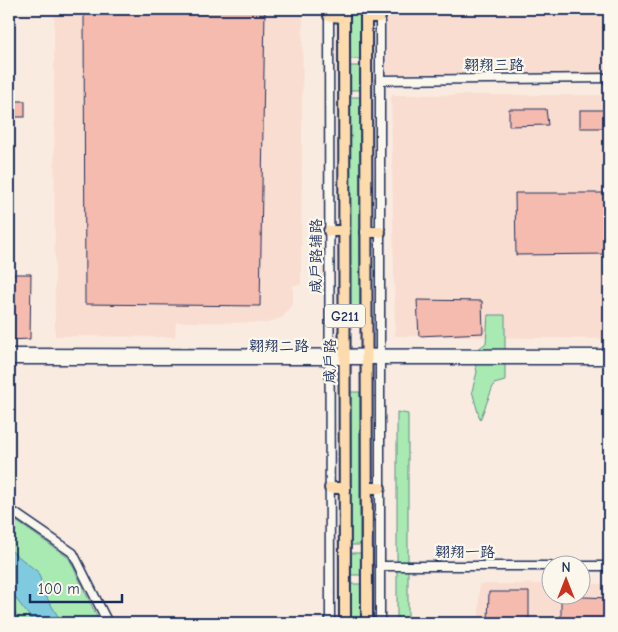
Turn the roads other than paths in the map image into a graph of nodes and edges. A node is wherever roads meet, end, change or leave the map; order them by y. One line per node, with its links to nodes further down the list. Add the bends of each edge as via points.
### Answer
1 (329, 13): 2 (main road); 7 (street, 咸户路辅路)
2 (344, 13): 8 (main road, 咸户路 / G211)
3 (366, 13): 4 (main road); 9 (main road, G211)
4 (380, 13): 6 (street)
5 (609, 78): 6 (street, 翱翔三路)
6 (380, 80): 10 (street)
7 (329, 231): 8 (main road); 13 (street, 咸户路辅路)
8 (344, 232): 14 (main road, 咸户路 / G211)
9 (366, 232): 10 (main road); 15 (main road, G211)
10 (380, 232): 16 (street)
11 (9, 353): 13 (street, 翱翔二路)
12 (609, 354): 16 (street, 翱翔二路)
13 (330, 356): 14 (street, 翱翔二路); 17 (street, 翱翔二路); 19 (street, 咸户路辅路)
14 (345, 356): 15 (street, 翱翔二路); 20 (main road, 咸户路 / G211)
15 (367, 356): 16 (street, 翱翔二路); 21 (main road, G211)
16 (380, 356): 18 (street, 翱翔二路); 22 (street)
17 (9, 360)
18 (609, 360)
19 (330, 488): 20 (main road); 29 (street, 咸户路辅路)
20 (345, 488): 30 (main road, 咸户路 / G211)
21 (367, 488): 22 (main road); 31 (main road, G211)
22 (380, 488): 24 (street)
23 (9, 509): 28 (street, via 73,553)
24 (380, 566): 25 (street, 翱翔一路); 32 (street)
25 (540, 566)
26 (590, 566): 27 (street)
27 (609, 566)
28 (108, 623)
29 (330, 623)
30 (345, 623)
31 (367, 623)
32 (380, 623)

